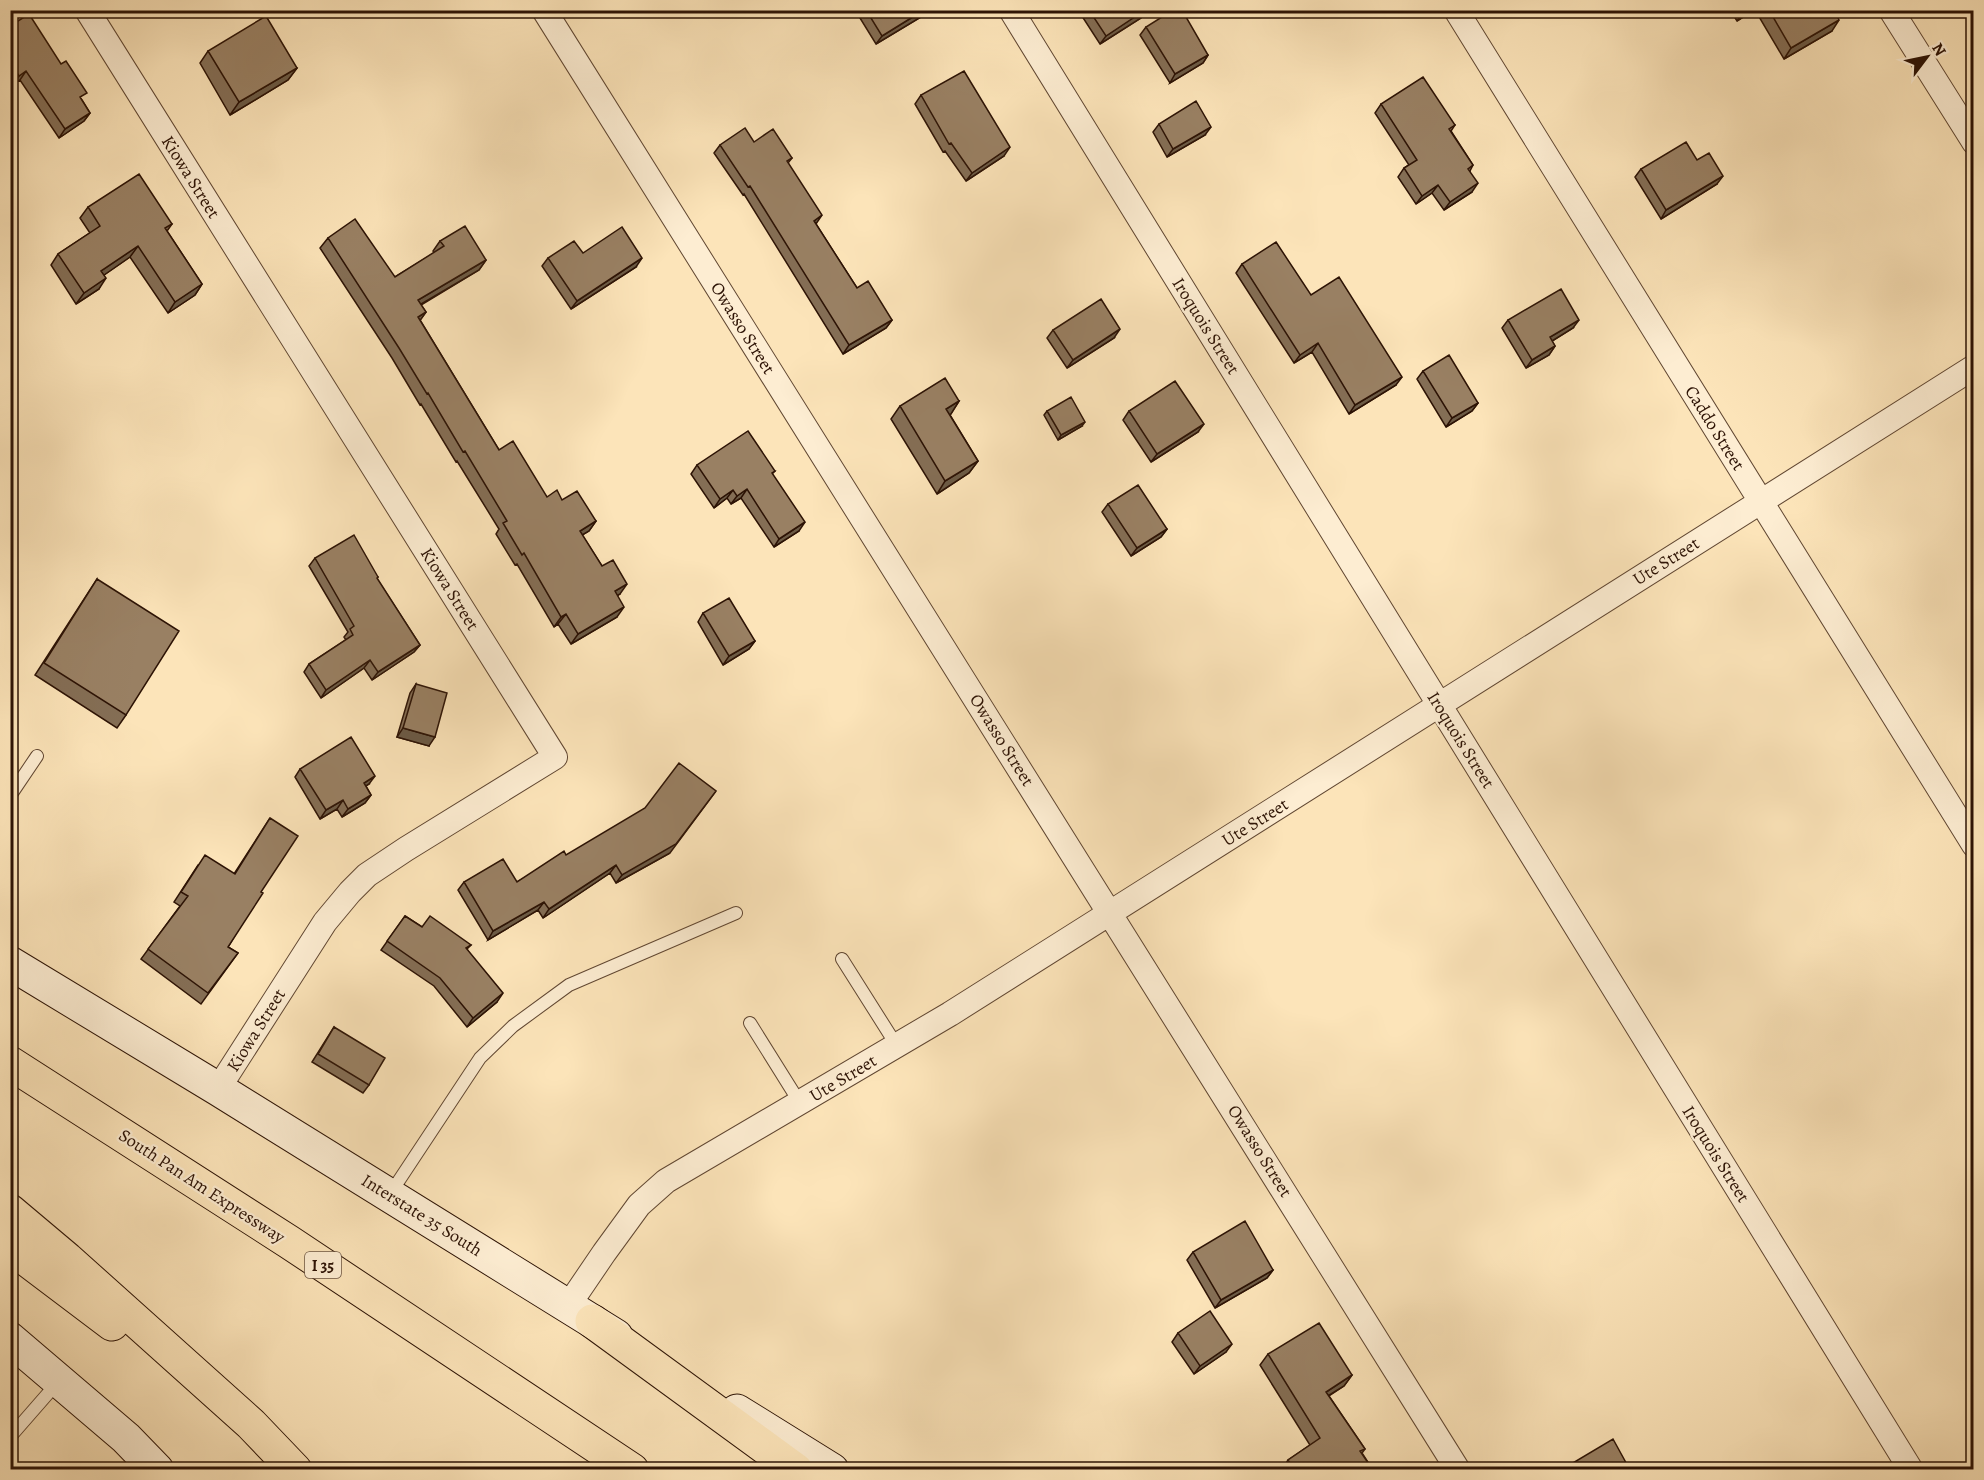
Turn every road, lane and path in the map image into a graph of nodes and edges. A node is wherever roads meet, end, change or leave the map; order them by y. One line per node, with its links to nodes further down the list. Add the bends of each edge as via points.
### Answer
1 (87, 10): 20 (street, Kiowa Street, via 555,757 367,875 325,922)
2 (544, 10): 14 (street, Owasso Street)
3 (1011, 10): 9 (street, Iroquois Street)
4 (1456, 10): 8 (street, Caddo Street)
5 (1891, 10): 6 (street)
6 (1974, 142)
7 (1974, 367): 8 (street, Ute Street)
8 (1760, 502): 9 (street, Ute Street); 12 (street, Caddo Street)
9 (1439, 705): 14 (street, Ute Street); 36 (street, Iroquois Street)
10 (37, 756): 11 (lane)
11 (10, 796)
12 (1974, 845)
13 (736, 913): 22 (lane, via 569,984 513,1026 480,1058)
14 (1111, 913): 18 (street, Ute Street); 35 (street, Owasso Street)
15 (842, 960): 18 (lane)
16 (10, 963): 20 (main road, Interstate 35 South)
17 (750, 1023): 21 (lane)
18 (897, 1046): 21 (street, Ute Street)
19 (10, 1063): 32 (highway, South Pan Am Expressway / I 35)
20 (218, 1089): 22 (main road, Interstate 35 South)
21 (800, 1103): 25 (street, Ute Street, via 666,1181 639,1205 604,1253)
22 (389, 1195): 25 (main road, Interstate 35 South)
23 (10, 1211): 28 (highway)
24 (10, 1247): 28 (highway)
25 (580, 1314): 33 (highway); 34 (main road, Interstate 35 South)
26 (10, 1339): 27 (main road)
27 (59, 1381): 29 (lane); 30 (main road)
28 (251, 1424): 31 (highway)
29 (10, 1437)
30 (157, 1470)
31 (295, 1470)
32 (632, 1470)
33 (796, 1470)
34 (832, 1470)
35 (1458, 1470)
36 (1911, 1470)

